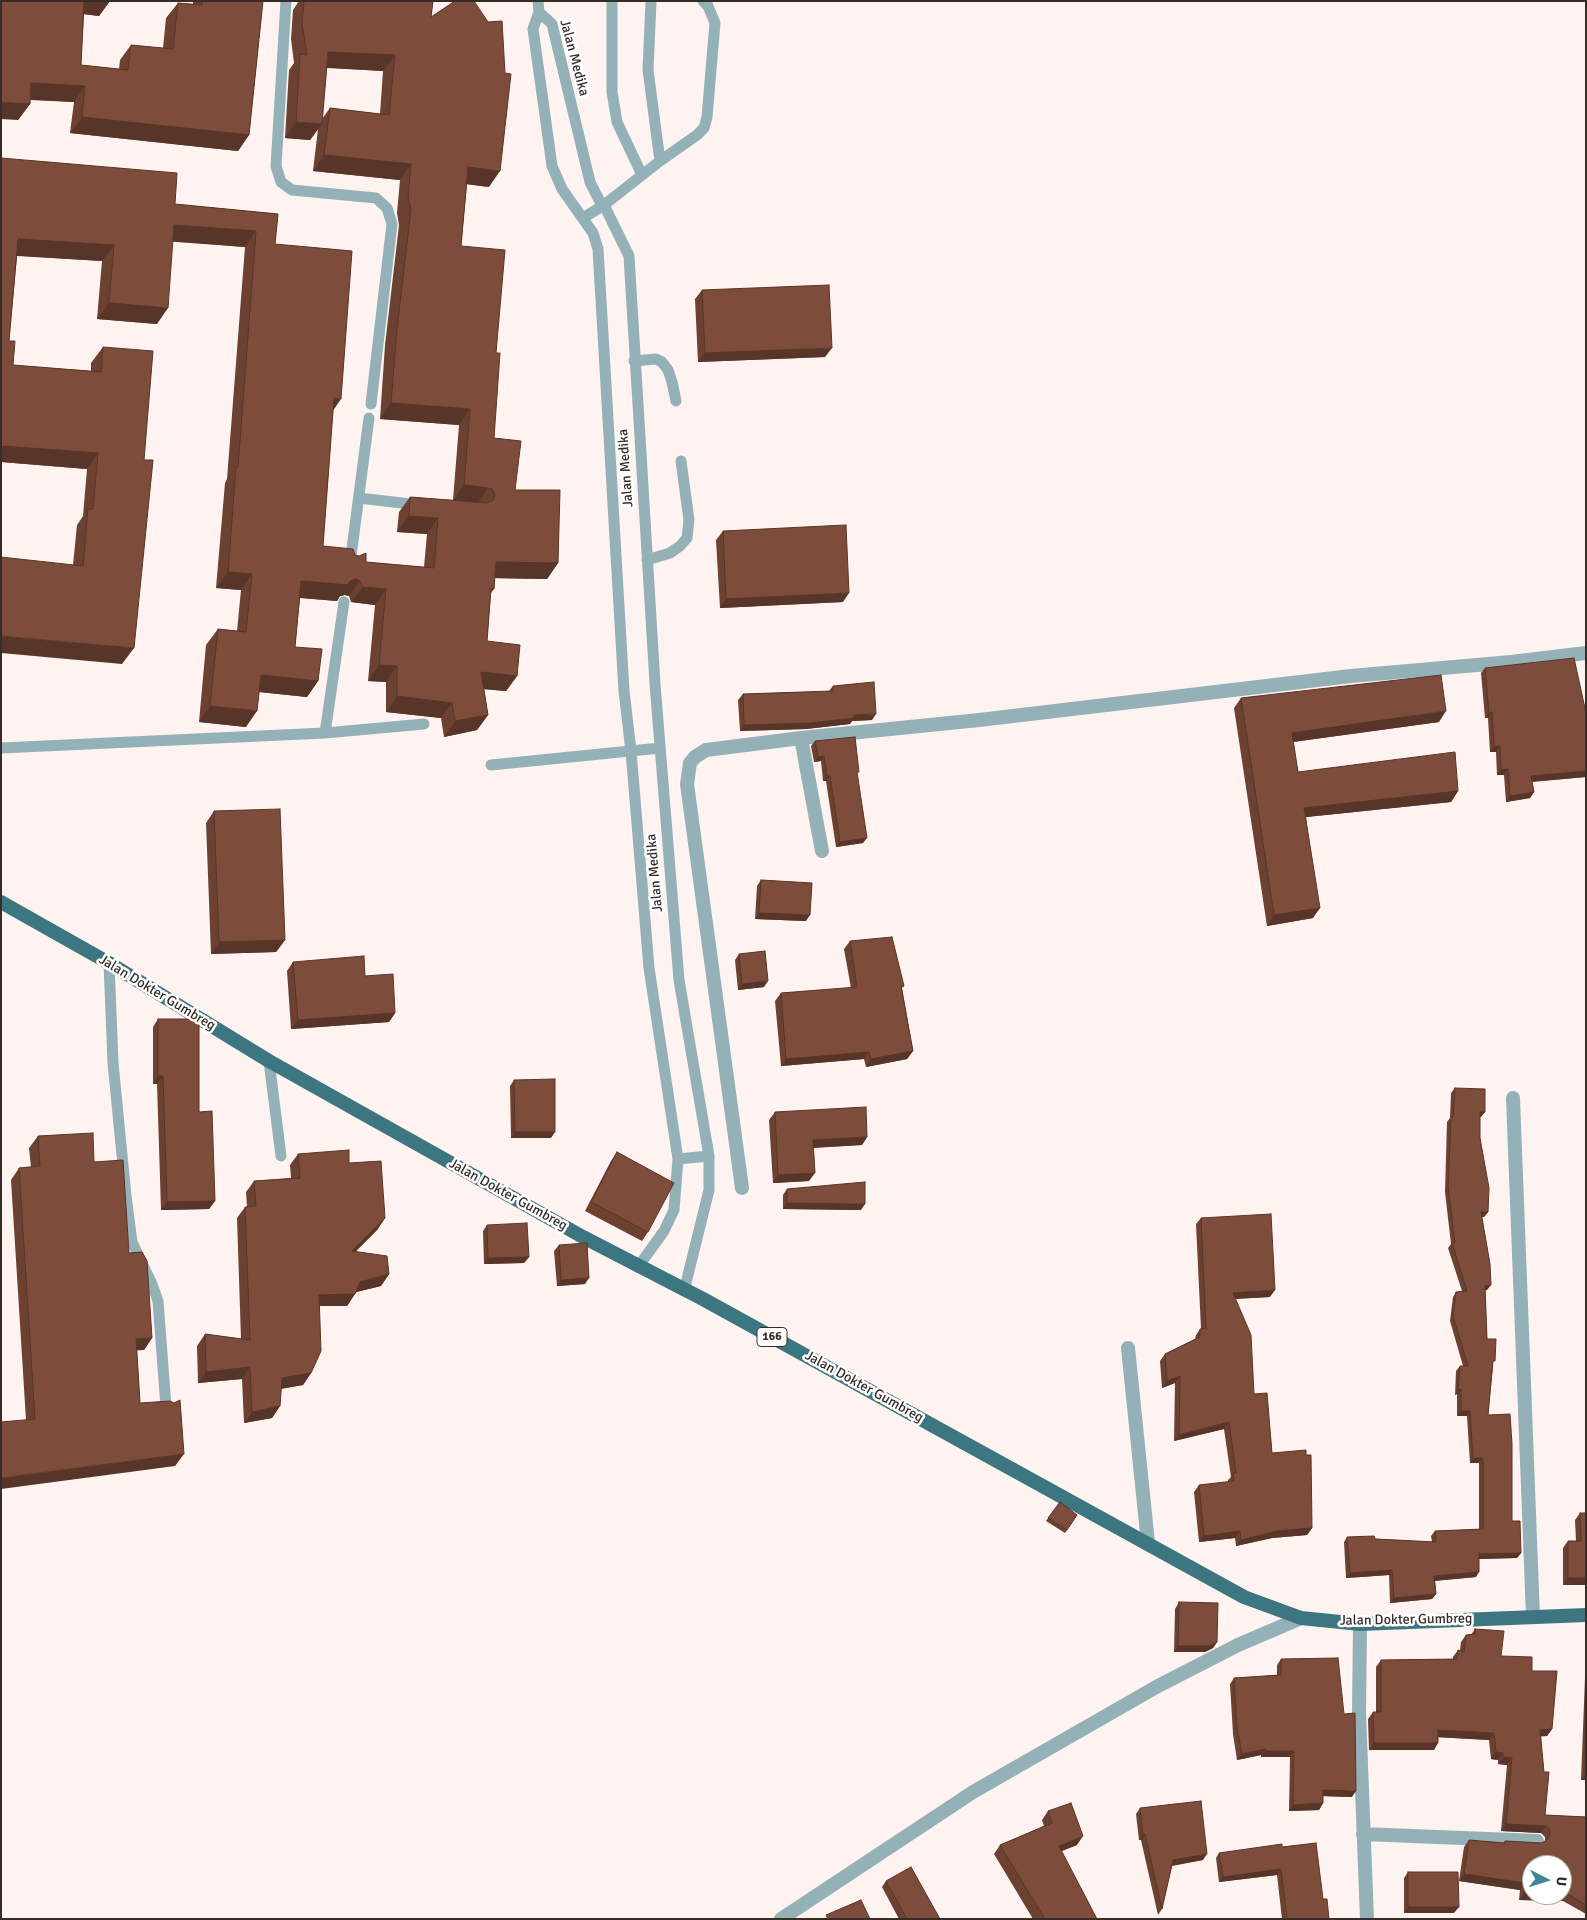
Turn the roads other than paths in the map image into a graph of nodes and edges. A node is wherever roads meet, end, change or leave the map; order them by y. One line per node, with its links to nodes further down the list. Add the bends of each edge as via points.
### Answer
1 (286, 1): 12 (lane, via 276,166 280,182 292,190 376,198 387,208 392,224)
2 (612, 1): 7 (lane, via 612,92 618,122)
3 (651, 1): 6 (lane, via 648,70)
4 (703, 1): 6 (lane, via 715,23 707,117 704,128 697,135)
5 (539, 7): 8 (lane, Jalan Medika, via 552,24 590,182 598,200); 9 (lane, Jalan Medika, via 533,29 552,166 562,189)
6 (660, 161): 7 (lane)
7 (642, 175): 8 (lane)
8 (604, 205): 9 (lane); 10 (lane, Jalan Medika, via 629,256)
9 (583, 218): 26 (lane, Jalan Medika, via 593,233 600,265 624,691)
10 (634, 360): 11 (lane, via 656,359 662,362 668,370); 17 (lane, Jalan Medika)
11 (676, 401)
12 (371, 404)
13 (369, 418): 15 (lane)
14 (681, 461): 17 (lane, via 689,520 687,538 670,553)
15 (359, 498): 16 (lane); 18 (lane)
16 (427, 506)
17 (647, 560): 25 (lane, Jalan Medika)
18 (349, 565)
19 (344, 602): 22 (lane)
20 (1586, 653): 23 (street)
21 (424, 724): 22 (lane)
22 (325, 733): 24 (lane)
23 (801, 738): 28 (street); 36 (street, via 706,750 695,757 688,770 688,794)
24 (1, 748)
25 (660, 748): 26 (lane); 34 (lane, Jalan Medika, via 679,980)
26 (631, 751): 27 (lane); 35 (lane, Jalan Medika, via 649,968)
27 (491, 765)
28 (822, 852)
29 (1, 902): 30 (main road, Jalan Dokter Gumbreg / 166)
30 (109, 963): 31 (main road, Jalan Dokter Gumbreg / 166); 40 (lane, via 113,1063 126,1196 132,1242 158,1302)
31 (269, 1061): 33 (lane); 37 (main road, Jalan Dokter Gumbreg / 166)
32 (1513, 1098): 43 (street)
33 (280, 1156)
34 (709, 1156): 35 (lane); 38 (lane, Jalan Medika, via 709,1190)
35 (678, 1159): 37 (lane, Jalan Medika, via 674,1210 664,1231)
36 (742, 1188)
37 (638, 1267): 38 (main road, Jalan Dokter Gumbreg / 166)
38 (684, 1291): 41 (main road, Jalan Dokter Gumbreg / 166)
39 (1128, 1348): 41 (street)
40 (166, 1407)
41 (1148, 1543): 44 (main road, Jalan Dokter Gumbreg / 166, via 1244,1597)
42 (1586, 1615): 43 (main road, Jalan Dokter Gumbreg / 166)
43 (1532, 1617): 45 (main road, Jalan Dokter Gumbreg / 166)
44 (1300, 1618): 45 (main road, Jalan Dokter Gumbreg / 166); 48 (street, via 1158,1686 981,1787)
45 (1360, 1624): 46 (street)
46 (1363, 1834): 47 (street); 49 (street)
47 (1537, 1842)
48 (781, 1919)
49 (1367, 1919)

